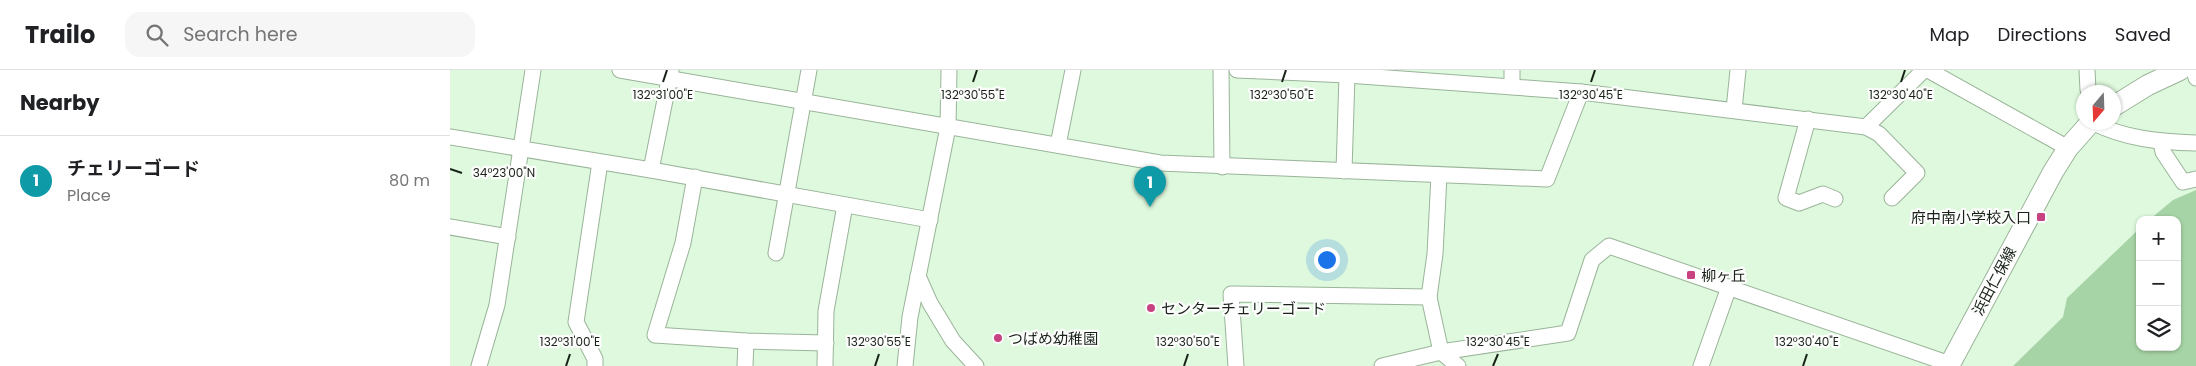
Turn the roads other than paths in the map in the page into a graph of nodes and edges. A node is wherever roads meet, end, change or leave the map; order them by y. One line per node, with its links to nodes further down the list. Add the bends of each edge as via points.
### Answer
1 (533, 70): 34 (street)
2 (620, 70): 15 (street)
3 (809, 70): 21 (street)
4 (949, 70): 26 (street)
5 (1074, 70): 32 (street)
6 (1221, 70): 36 (street)
7 (1237, 70): 16 (street)
8 (1512, 70): 19 (street)
9 (1738, 70): 23 (street)
10 (1924, 70): 25 (street)
11 (1928, 70): 33 (street)
12 (2087, 70): 18 (street)
13 (2180, 70): 22 (main road)
14 (2194, 70): 17 (street)
15 (670, 74): 21 (street); 37 (street)
16 (1347, 75): 19 (street); 38 (street)
17 (2196, 78)
18 (2088, 85)
19 (1512, 87): 20 (street)
20 (1582, 92): 23 (street); 39 (street, via 1547,179)
21 (803, 101): 26 (street); 42 (street)
22 (2121, 102)
23 (1734, 110): 24 (street)
24 (1808, 119): 25 (street); 44 (street, via 1786,198 1799,203 1823,194)
25 (1866, 126): 43 (street, via 1879,134 1918,173)
26 (948, 127): 32 (street); 46 (street)
27 (2084, 130): 33 (main road, 浜田仁保線)
28 (2106, 130): 30 (street)
29 (450, 137): 34 (street)
30 (2161, 142): 31 (street); 41 (street, via 2163,152 2183,182)
31 (2196, 143)
32 (1058, 146): 36 (street, via 1160,163)
33 (2068, 148): 56 (main road, 浜田仁保線)
34 (521, 150): 35 (street); 48 (street)
35 (600, 162): 37 (street); 58 (street, via 576,322 595,359)
36 (1222, 167): 38 (street)
37 (651, 170): 40 (street)
38 (1344, 172): 39 (street)
39 (1439, 175): 52 (street)
40 (695, 178): 42 (street); 53 (street, via 683,243 655,335)
41 (2196, 179)
42 (786, 194): 45 (street); 49 (street)
43 (1892, 198)
44 (1835, 199)
45 (845, 205): 46 (street); 54 (street, via 826,311)
46 (930, 220): 50 (street)
47 (450, 227): 48 (street)
48 (508, 237): 57 (street, via 497,305)
49 (776, 253)
50 (918, 276): 61 (street); 62 (street, via 953,341)
51 (1729, 287): 55 (street, via 1609,246 1592,260 1568,333); 56 (street); 66 (street)
52 (1429, 297): 55 (street); 63 (street, via 1231,294)
53 (746, 341): 54 (street); 59 (street)
54 (826, 343): 60 (street)
55 (1441, 352): 64 (street); 65 (street)
56 (1949, 365)
57 (479, 366)
58 (595, 366)
59 (745, 366)
60 (826, 366)
61 (905, 366)
62 (976, 366)
63 (1236, 366)
64 (1382, 366)
65 (1458, 366)
66 (1701, 366)

